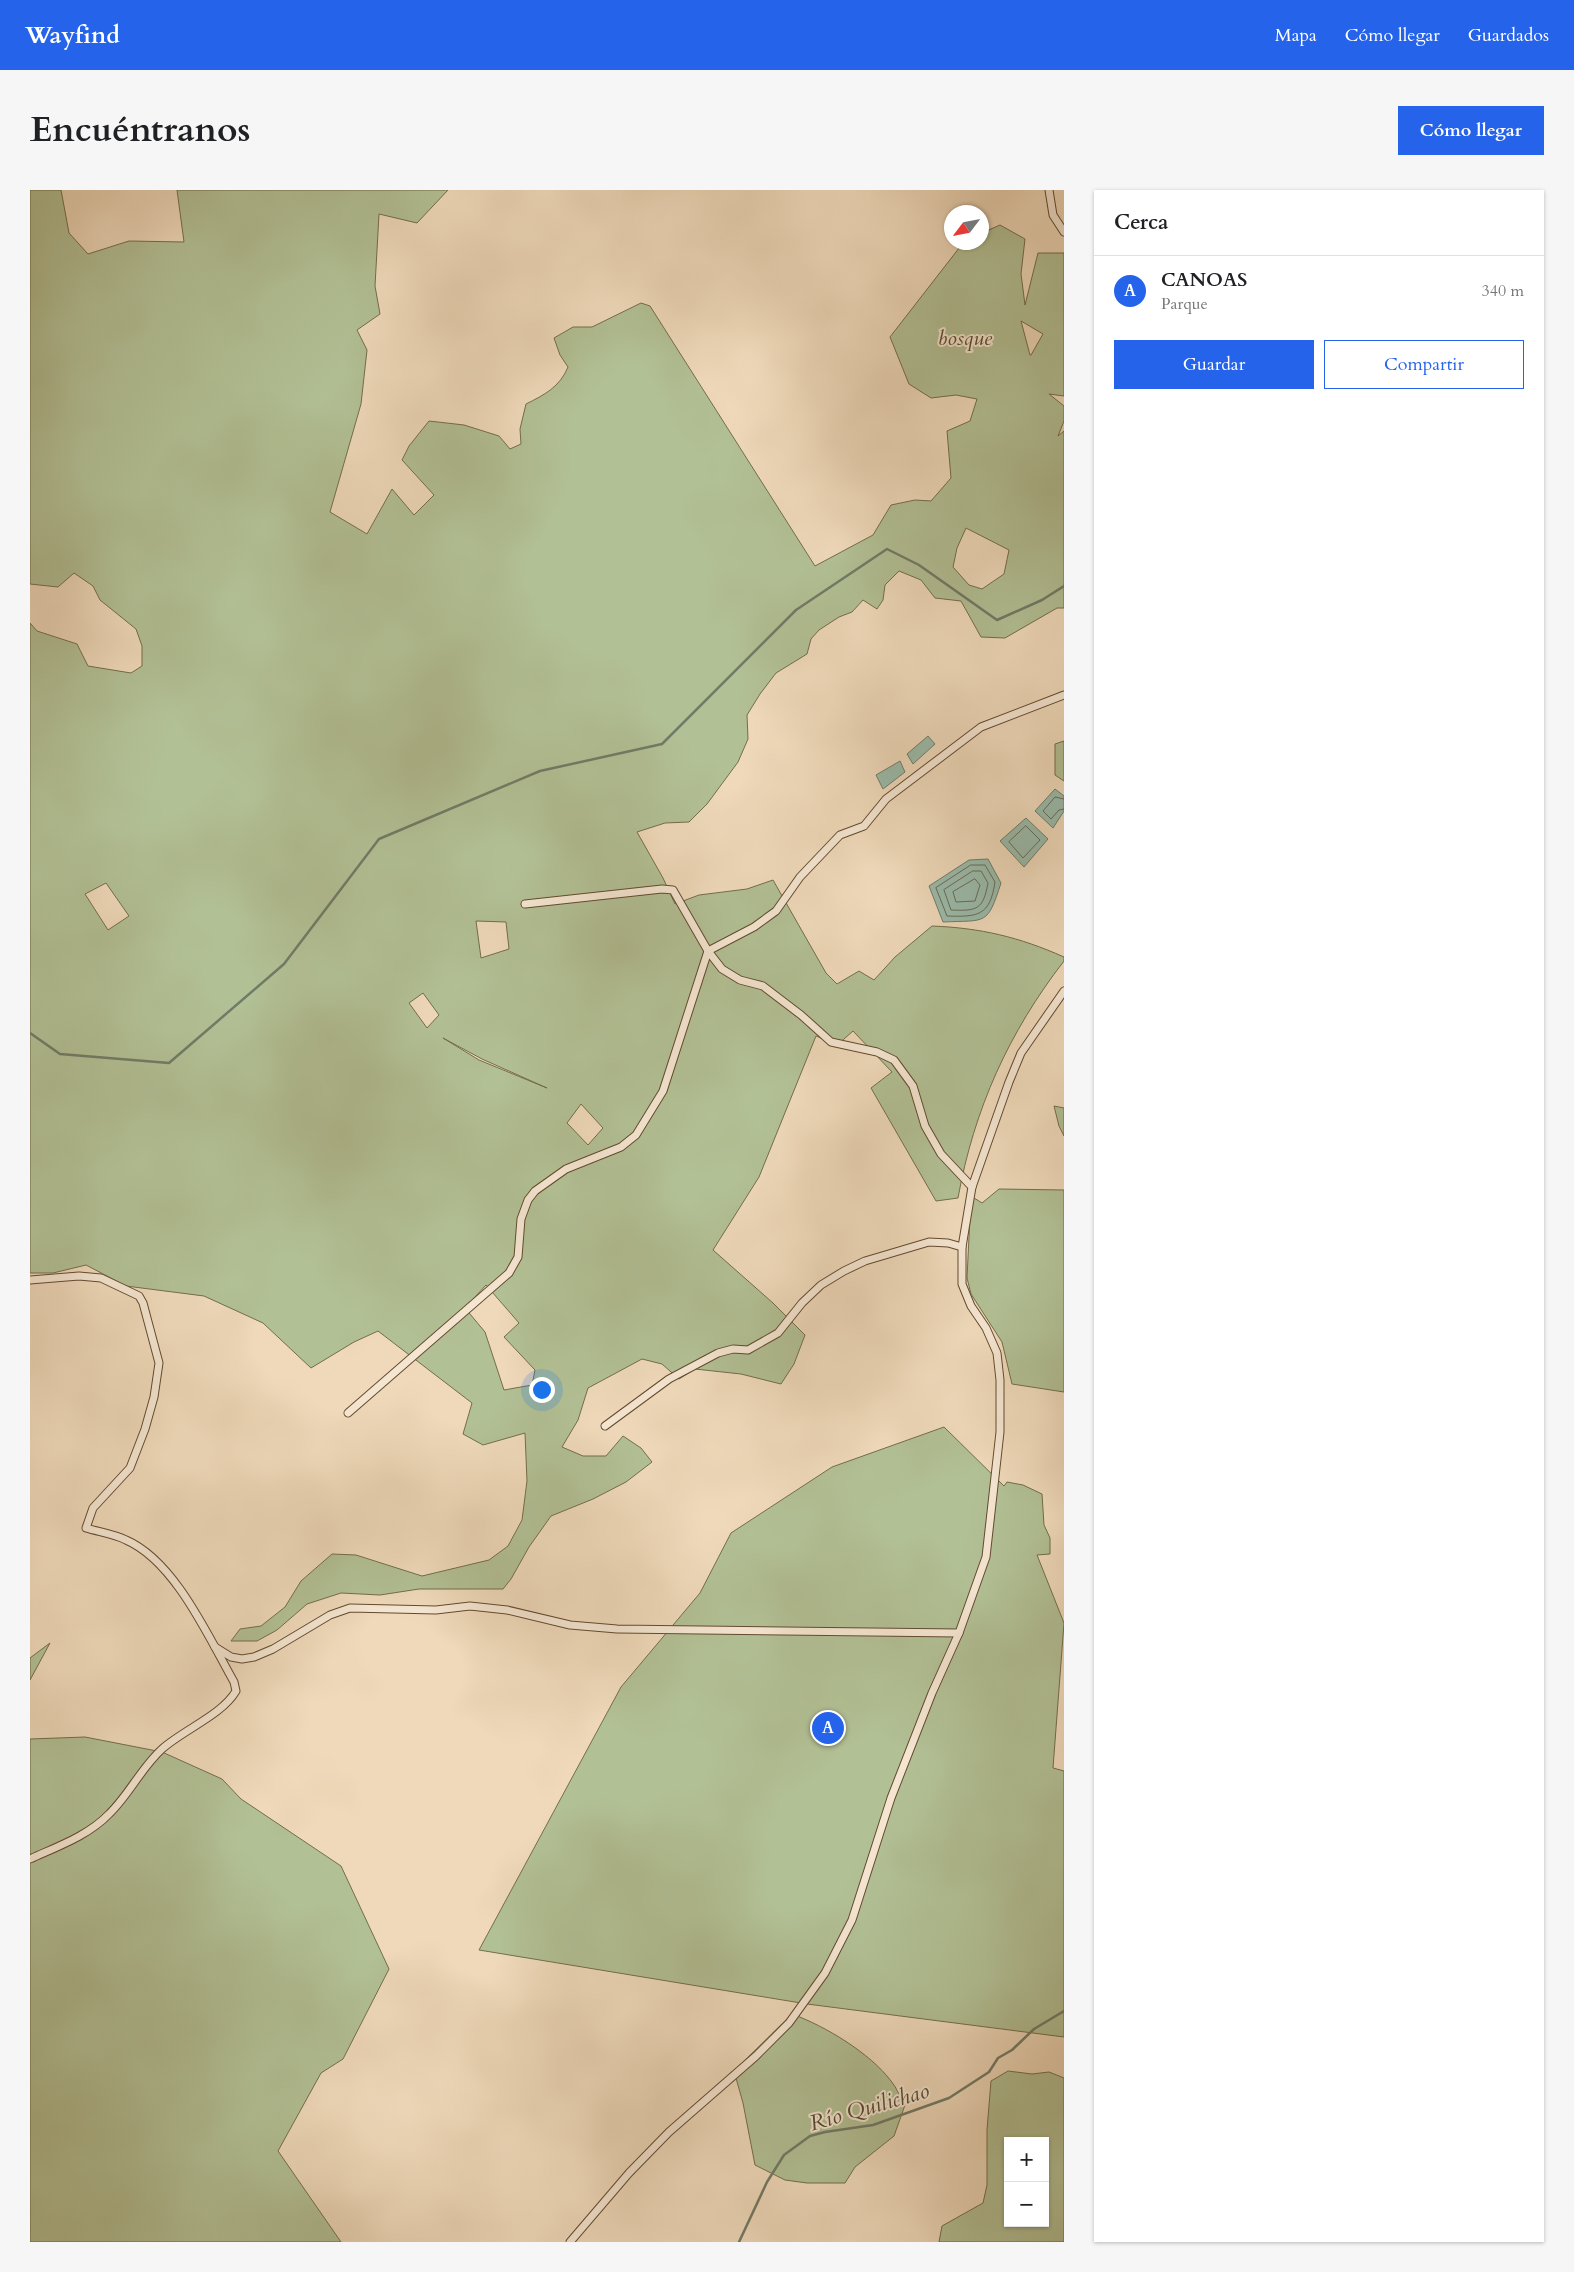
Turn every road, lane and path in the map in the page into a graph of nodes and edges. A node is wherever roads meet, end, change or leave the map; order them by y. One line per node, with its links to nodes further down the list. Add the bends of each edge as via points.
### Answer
1 (1048, 190): 2 (street, via 1053,215)
2 (1064, 232)
3 (1064, 694): 5 (street, via 981,727 886,799 864,826 840,835 800,877 776,911 754,927)
4 (525, 904): 5 (street, via 672,890)
5 (708, 951): 7 (street, via 722,969 740,980 763,986 801,1014 831,1042 877,1052 894,1060 913,1086 925,1126 941,1154); 10 (street, via 663,1091 636,1135 621,1147 566,1169 535,1190 521,1219 518,1257 509,1273)
6 (1064, 991): 7 (street, via 1021,1053)
7 (972, 1187): 8 (street)
8 (962, 1246): 11 (street, via 929,1242 865,1261 844,1271 821,1285 778,1333 748,1350 718,1353 669,1379); 12 (street, via 962,1284 997,1353 1000,1432 986,1558)
9 (30, 1280): 13 (street, via 80,1276 101,1278 138,1296 143,1303 160,1362 154,1397 130,1468 93,1508 86,1528 127,1540 154,1559 186,1597)
10 (348, 1413)
11 (605, 1426)
12 (959, 1633): 13 (street, via 616,1629 570,1625 508,1610 470,1606 436,1610 350,1608 330,1615 254,1657 231,1657); 15 (street, via 891,1798 852,1920 825,1973 789,2023 629,2173)
13 (214, 1647): 14 (street, via 234,1682 236,1691 233,1697 161,1749 110,1814 79,1836)
14 (30, 1859)
15 (570, 2242)

